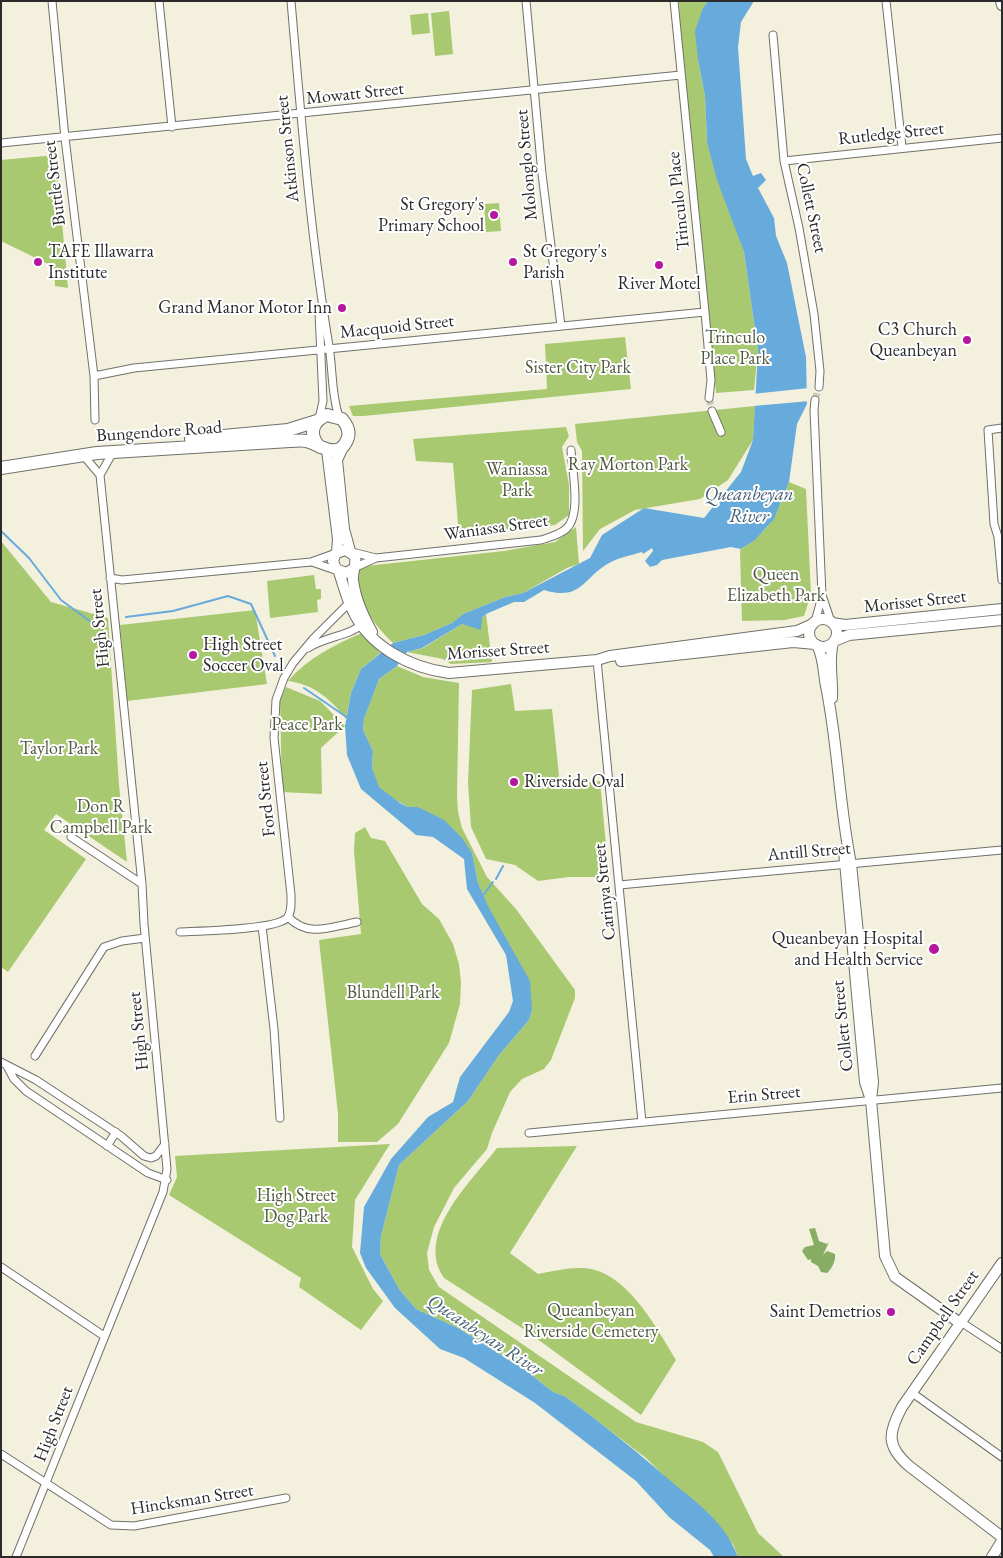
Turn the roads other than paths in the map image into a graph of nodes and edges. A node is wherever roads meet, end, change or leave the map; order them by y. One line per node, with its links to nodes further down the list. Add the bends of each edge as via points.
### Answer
1 (52, 1): 12 (street, Buttle Street)
2 (159, 1): 11 (street)
3 (290, 1): 10 (street, Atkinson Street)
4 (526, 1): 9 (street, Molonglo Street)
5 (674, 1): 8 (street, Trinculo Place)
6 (886, 1): 15 (street)
7 (773, 35): 16 (street, Collett Street)
8 (681, 75): 9 (street, Mowatt Street); 18 (street, Trinculo Place)
9 (536, 90): 10 (street, Mowatt Street); 19 (street, Molonglo Street, via 542,174)
10 (300, 114): 11 (street, Mowatt Street); 17 (street, Atkinson Street)
11 (172, 127): 12 (street, Mowatt Street)
12 (65, 138): 14 (street, Mowatt Street); 22 (street, Buttle Street)
13 (1002, 138): 15 (street, Rutledge Street)
14 (1, 143)
15 (902, 147): 16 (street, Rutledge Street)
16 (784, 161): 23 (street, Collett Street, via 814,314)
17 (320, 294): 20 (street, Atkinson Street); 21 (street, Atkinson Street)
18 (705, 312): 19 (street, Macquoid Street); 24 (street, Trinculo Place, via 711,380)
19 (561, 326): 20 (street, Macquoid Street)
20 (329, 349): 21 (street, Macquoid Street); 27 (street, Atkinson Street, via 333,400)
21 (319, 350): 22 (street, Macquoid Street, via 134,368); 29 (street, Atkinson Street, via 323,402)
22 (94, 376): 28 (street, Buttle Street)
23 (819, 387)
24 (709, 398)
25 (816, 400): 48 (street)
26 (712, 411): 31 (street)
27 (339, 417): 29 (highway, via 328,415); 32 (highway, via 348,429)
28 (95, 420)
29 (318, 420): 33 (highway, via 312,431 313,437); 37 (highway, Bungendore Road, via 288,430 96,448)
30 (1002, 428): 47 (street, via 988,430 994,524)
31 (721, 432)
32 (344, 445): 33 (highway, via 339,449); 40 (street, via 337,460 344,529)
33 (323, 449): 35 (highway, Bungendore Road, via 306,442 290,441); 41 (street, via 338,540)
34 (571, 450): 42 (street, Waniassa Street, via 576,514 566,529 557,535 541,540)
35 (113, 452): 36 (highway, Bungendore Road); 39 (street)
36 (83, 455): 38 (highway, Bungendore Road); 39 (street)
37 (1, 461)
38 (1, 468)
39 (100, 475): 46 (street, High Street)
40 (350, 552): 41 (street); 42 (street, Waniassa Street); 44 (street, via 356,558)
41 (337, 553): 43 (street); 45 (street, via 333,562)
42 (376, 558): 44 (street, Waniassa Street)
43 (311, 562): 45 (street); 46 (street, via 122,580)
44 (354, 568): 45 (street, via 346,573); 50 (street, via 354,585)
45 (339, 571): 49 (street)
46 (110, 578): 69 (street, High Street)
47 (1002, 580)
48 (822, 595): 53 (street); 54 (street)
49 (349, 603): 55 (street); 61 (street, Ford Street)
50 (360, 606): 55 (street); 57 (street, Morisset Street)
51 (1002, 609): 54 (street, Morisset Street, via 845,625)
52 (1002, 620): 58 (street, Morisset Street, via 849,635)
53 (814, 623): 54 (street, via 823,620); 56 (street, Morisset Street, via 793,631); 59 (street, via 810,636)
54 (832, 623): 58 (street, via 836,631)
55 (361, 625): 57 (street, Morisset Street); 61 (street, Ford Street)
56 (720, 640): 60 (street, Morisset Street); 62 (street)
57 (378, 641): 64 (street, Morisset Street, via 405,660 434,671 450,673)
58 (833, 642): 59 (street, via 824,647); 65 (street, Collett Street, via 830,658)
59 (816, 645): 62 (street, Morisset Street, via 793,642); 65 (street, Collett Street, via 822,656)
60 (658, 649): 63 (street); 64 (street, Morisset Street)
61 (301, 653): 71 (street, Ford Street, via 284,678 274,717 291,895)
62 (704, 653): 63 (street, Morisset Street)
63 (678, 656): 64 (street, Morisset Street, via 613,662)
64 (597, 660): 70 (street, Carinya Street)
65 (831, 707): 68 (street, Collett Street)
66 (71, 837): 69 (street)
67 (1002, 850): 68 (street, Antill Street)
68 (847, 864): 70 (street, Antill Street); 79 (street, Collett Street, via 873,1082)
69 (142, 884): 75 (street, High Street)
70 (619, 885): 81 (street, Carinya Street)
71 (288, 917): 72 (street, via 298,927 316,930); 73 (street)
72 (357, 922)
73 (262, 926): 74 (street); 80 (street)
74 (180, 932)
75 (145, 938): 76 (street, via 104,947); 84 (street, High Street)
76 (35, 1056)
77 (3, 1066): 82 (street, via 32,1077); 85 (street, via 26,1091)
78 (1002, 1088): 79 (street, Erin Street)
79 (871, 1100): 81 (street, Erin Street); 89 (street, Collett Street, via 888,1265 899,1281)
80 (280, 1118)
81 (642, 1122): 83 (street, Erin Street)
82 (116, 1132): 84 (street, via 140,1154 151,1158 161,1152); 85 (street)
83 (529, 1132)
84 (165, 1139): 86 (street, High Street)
85 (107, 1146): 86 (street, via 150,1174)
86 (167, 1180): 90 (street, High Street)
87 (1002, 1263): 89 (street, Campbell Street)
88 (1, 1268): 90 (street)
89 (961, 1322): 91 (street, Collett Street); 92 (street, Campbell Street)
90 (104, 1336): 95 (street, High Street)
91 (1002, 1349)
92 (911, 1392): 94 (street); 97 (street, Campbell Street, via 892,1430 892,1446 896,1453)
93 (1, 1454): 95 (street, Hincksman Street)
94 (1002, 1456)
95 (47, 1484): 96 (street, Hincksman Street, via 111,1525 134,1526); 98 (street, High Street)
96 (286, 1498)
97 (1002, 1539): 99 (street)
98 (16, 1557)
99 (992, 1557)

